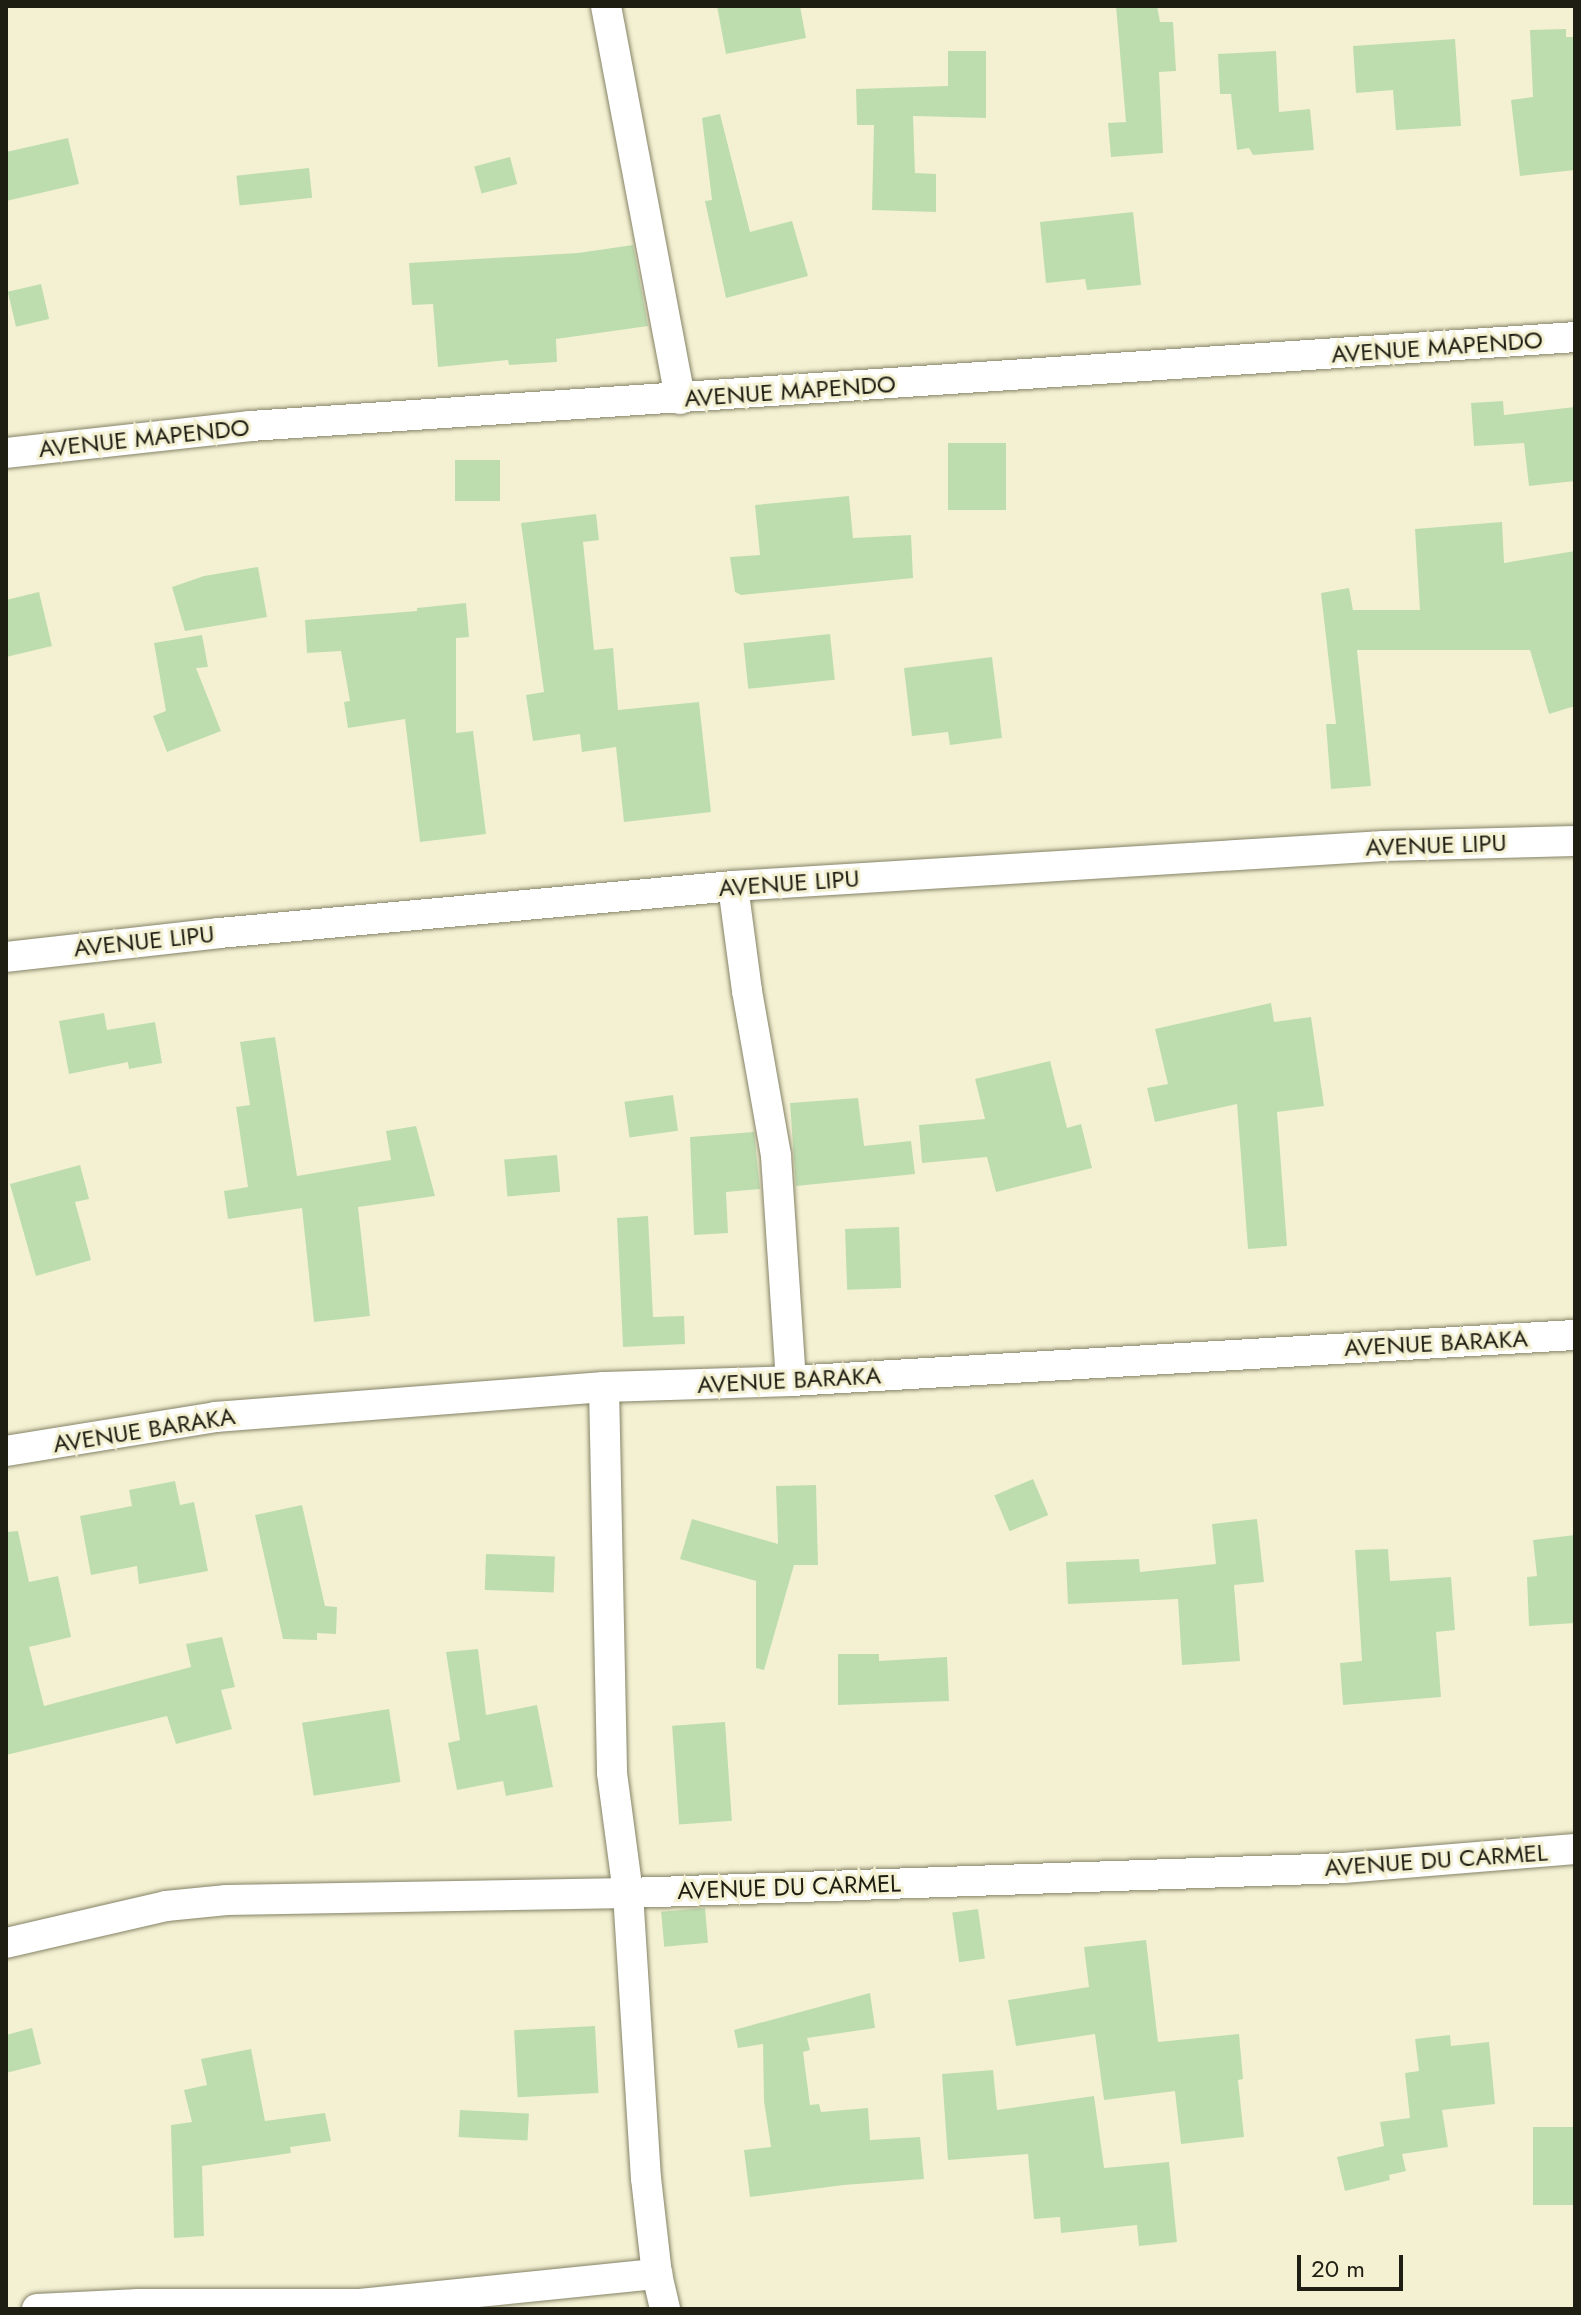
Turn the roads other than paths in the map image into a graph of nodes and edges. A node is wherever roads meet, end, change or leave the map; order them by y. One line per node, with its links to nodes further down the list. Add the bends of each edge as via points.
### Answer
1 (606, 6): 3 (street)
2 (1575, 337): 3 (street, AVENUE MAPENDO)
3 (680, 399): 4 (street, AVENUE MAPENDO, via 250,426)
4 (6, 453)
5 (1575, 841): 6 (street, AVENUE LIPU, via 1384,846)
6 (733, 886): 7 (street, AVENUE LIPU); 9 (street, via 776,1156)
7 (6, 957)
8 (1575, 1335): 9 (street, AVENUE BARAKA)
9 (791, 1381): 10 (street, AVENUE BARAKA)
10 (604, 1387): 11 (street, AVENUE BARAKA, via 215,1417); 13 (street, via 612,1773)
11 (6, 1451)
12 (1575, 1849): 13 (street, AVENUE DU CARMEL, via 1343,1868)
13 (628, 1893): 14 (street, AVENUE DU CARMEL, via 227,1900 135,1912); 15 (street)
14 (6, 1943)
15 (657, 2274): 16 (street, via 397,2302); 18 (street)
16 (205, 2307): 17 (street)
17 (37, 2309)
18 (665, 2309)

